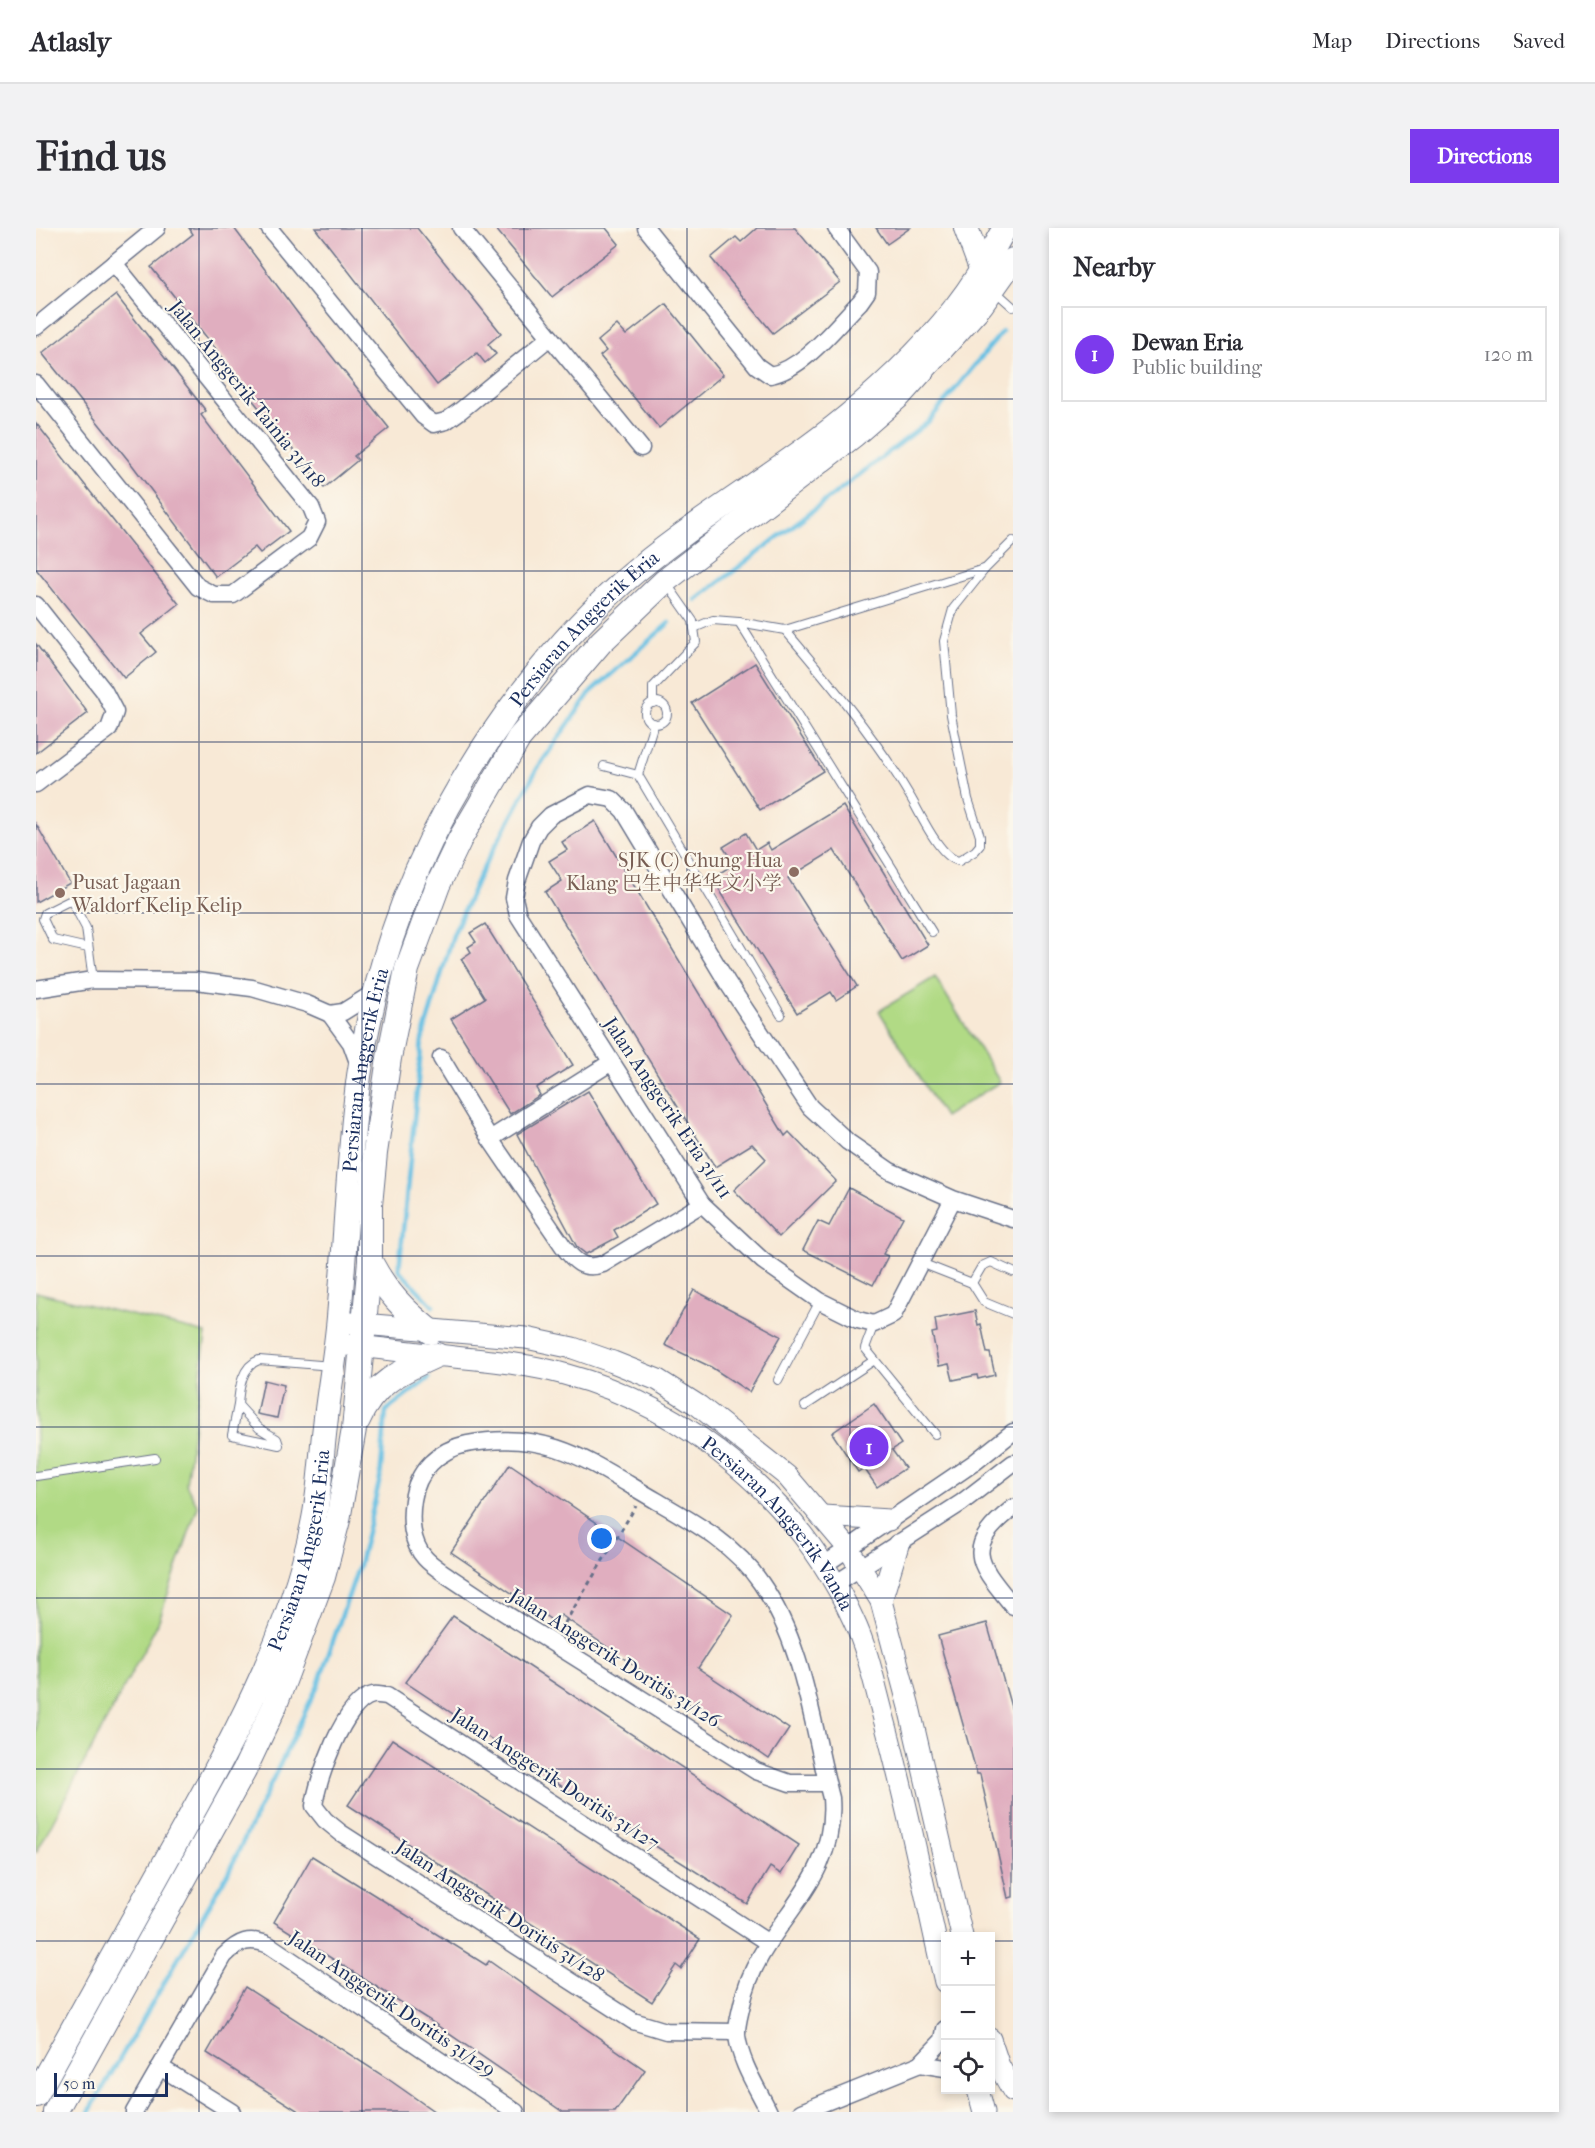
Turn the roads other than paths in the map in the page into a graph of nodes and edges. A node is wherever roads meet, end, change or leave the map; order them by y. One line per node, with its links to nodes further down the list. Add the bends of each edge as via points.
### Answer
1 (157, 228): 9 (street)
2 (268, 228): 13 (street, via 423,416 434,424 460,411)
3 (461, 228): 13 (street)
4 (646, 228): 5 (street, via 756,366 770,375 792,368 860,302 869,281 868,272)
5 (836, 228)
6 (966, 228): 10 (main road)
7 (1005, 228): 10 (main road, Persiaran Anggerik Eria)
8 (1013, 260): 10 (main road, Persiaran Anggerik Eria)
9 (114, 263): 12 (street); 14 (street, Jalan Anggerik Tainia 31/118, via 300,491 317,522 309,538 234,595 214,595 198,587)
10 (987, 280): 11 (lane); 18 (main road, Persiaran Anggerik Eria, via 927,367 899,396); 32 (main road, Persiaran Anggerik Eria, via 863,403 623,583 556,652 500,722 448,807 416,872)
11 (1013, 307)
12 (36, 327)
13 (550, 337): 15 (street)
14 (36, 384)
15 (641, 448)
16 (1013, 541): 17 (lane)
17 (985, 569): 22 (lane); 22 (lane, via 953,609 944,641 951,715 968,800 980,836 975,851 959,861 945,855 908,792 833,686)
18 (665, 581): 21 (lane); 42 (main road, Persiaran Anggerik Eria, via 601,642 519,738 438,885 407,969 389,1058 372,1184)
19 (36, 605): 27 (street, via 104,691 115,712 109,729)
20 (739, 622): 21 (lane, via 713,620); 22 (lane); 28 (lane)
21 (694, 628): 23 (lane, via 696,642 653,687)
22 (785, 630)
23 (653, 703): 24 (lane, via 646,714); 24 (lane, via 663,705 667,715 664,721)
24 (654, 723): 26 (lane)
25 (604, 766): 26 (lane)
26 (638, 775): 34 (lane)
27 (36, 784)
28 (932, 932)
29 (88, 948): 29 (lane, via 53,940 43,919 45,913 71,900 86,928); 30 (lane)
30 (93, 980): 31 (street); 33 (street, via 196,981 252,988)
31 (36, 989)
32 (375, 992): 33 (street, via 343,1012); 37 (main road, Persiaran Anggerik Eria)
33 (330, 1014): 37 (street, via 351,1043)
34 (781, 1015)
35 (441, 1058): 38 (street)
36 (610, 1064): 38 (street); 39 (street, Jalan Anggerik Eria 31/111, via 518,915 514,898 539,827 551,815 590,795 612,799 624,811 727,982 810,1107 848,1142 890,1171); 40 (street, Jalan Anggerik Eria 31/111)
37 (360, 1069): 50 (main road, Persiaran Anggerik Eria, via 353,1126)
38 (490, 1139): 40 (street, via 563,1246 583,1266 603,1264)
39 (952, 1199): 41 (street); 43 (street)
40 (702, 1204): 46 (street, Jalan Anggerik Eria 31/111, via 763,1262)
41 (1013, 1219)
42 (370, 1261): 49 (main road, via 385,1289); 50 (main road, Persiaran Anggerik Eria)
43 (921, 1263): 45 (lane); 48 (street, via 893,1315)
44 (1013, 1272): 45 (lane, via 991,1262 982,1266)
45 (972, 1283): 47 (lane, via 984,1302)
46 (820, 1301): 48 (street, Jalan Anggerik Eria 31/111); 53 (lane)
47 (1013, 1314)
48 (874, 1324): 52 (lane, via 865,1348)
49 (431, 1332): 50 (street, Persiaran Anggerik Vanda); 63 (street, Persiaran Anggerik Vanda, via 536,1340 573,1348 658,1380 739,1436 787,1476)
50 (346, 1341): 51 (street, Persiaran Anggerik Vanda); 54 (lane, via 251,1363 245,1371); 56 (main road, Persiaran Anggerik Eria); 86 (main road, Persiaran Anggerik Eria, via 313,1523 279,1632 251,1700 188,1821)
51 (437, 1355): 56 (main road, via 379,1387 366,1401); 67 (street, Persiaran Anggerik Vanda, via 501,1360 564,1373 646,1406 692,1433 753,1481 789,1516)
52 (873, 1361): 55 (lane); 58 (lane)
53 (778, 1380)
54 (238, 1405): 54 (lane, via 259,1428 277,1439 279,1445 232,1435)
55 (805, 1406)
56 (354, 1429): 87 (main road, Persiaran Anggerik Eria, via 323,1577 275,1705 244,1772)
57 (1013, 1432): 64 (street)
58 (935, 1434)
59 (155, 1458): 61 (lane)
60 (1013, 1463): 65 (street)
61 (36, 1476)
62 (1013, 1508): 71 (street, via 996,1521 979,1546 987,1574)
63 (823, 1516): 64 (street); 66 (street, Persiaran Anggerik Vanda)
64 (890, 1520): 66 (street)
65 (898, 1545): 68 (street); 70 (street)
66 (848, 1548): 67 (street); 68 (street, Persiaran Anggerik Vanda)
67 (824, 1565): 69 (street, Persiaran Anggerik Vanda)
68 (861, 1568): 69 (street); 70 (street, Persiaran Anggerik Vanda)
69 (835, 1584): 76 (street, Persiaran Anggerik Vanda, via 855,1621 892,1746)
70 (881, 1601): 74 (street, Persiaran Anggerik Vanda)
71 (1013, 1606)
72 (333, 1746): 75 (street, Jalan Anggerik Doritis 31/127, via 360,1701 372,1695 387,1696); 77 (street, Jalan Anggerik Doritis 31/128, via 316,1789 314,1806 341,1833 633,2022 666,2031)
73 (827, 1783): 73 (street, Jalan Anggerik Doritis 31/126, via 804,1682 787,1633 762,1584 737,1553 598,1464 572,1452 528,1441 488,1440 451,1448 433,1460 417,1484 411,1523 424,1558 479,1598 756,1772 790,1783); 75 (street, via 833,1817 827,1851 808,1887)
74 (961, 1932)
75 (767, 1942): 77 (street, via 747,1987)
76 (941, 1964)
77 (737, 2032): 91 (street, via 742,2061)
78 (943, 2040): 80 (street)
79 (990, 2040): 83 (street)
80 (920, 2064): 82 (street); 92 (street)
81 (160, 2067): 88 (street); 89 (street); 90 (street, Jalan Anggerik Doritis 31/129, via 224,1956 242,1941 255,1940)
82 (941, 2067)
83 (1013, 2091)
84 (971, 2094): 93 (street)
85 (979, 2094): 93 (street)
86 (36, 2095)
87 (55, 2112)
88 (134, 2112)
89 (232, 2112)
90 (516, 2112)
91 (769, 2112)
92 (801, 2112)
93 (984, 2112)

